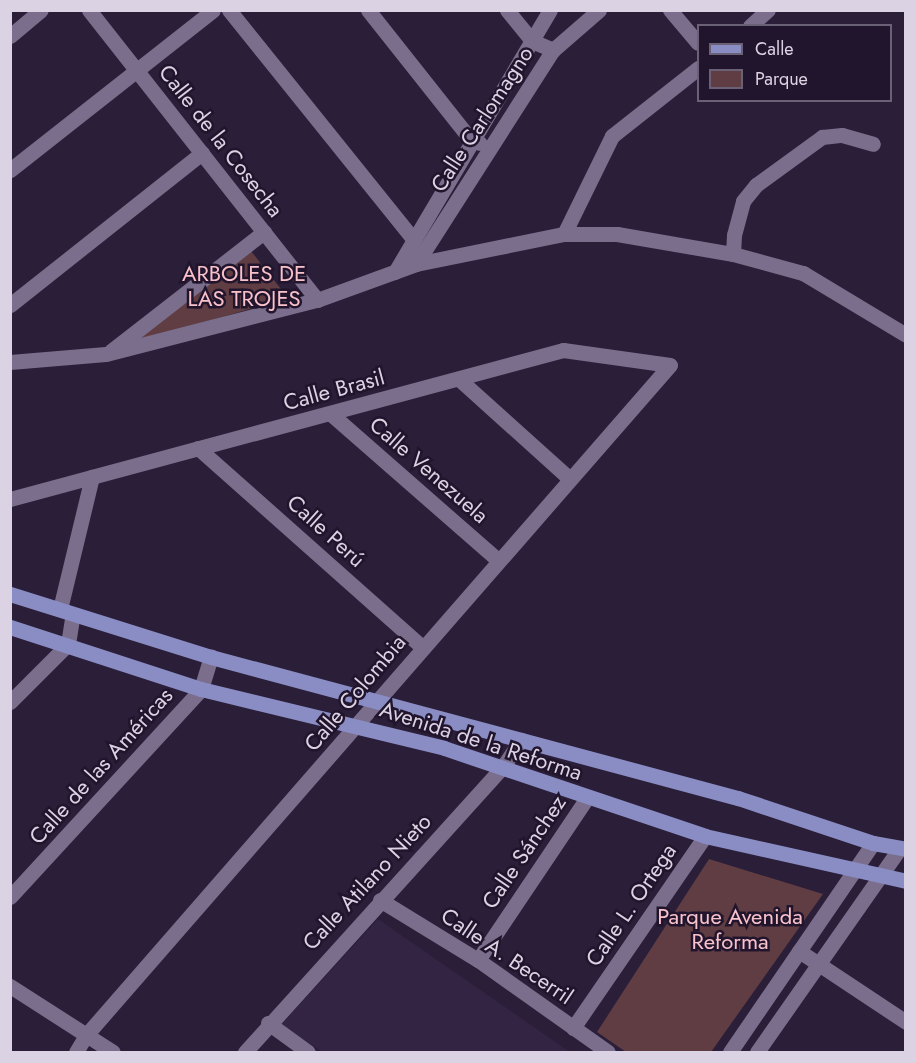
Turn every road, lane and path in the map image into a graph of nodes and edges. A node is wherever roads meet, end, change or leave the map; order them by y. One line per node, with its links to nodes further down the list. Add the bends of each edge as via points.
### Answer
1 (41, 10): 12 (street)
2 (89, 10): 16 (street, Calle de la Cosecha)
3 (213, 10): 16 (street)
4 (229, 10): 25 (street)
5 (368, 10): 18 (street)
6 (507, 10): 13 (street)
7 (550, 10): 13 (street, Calle Carlomagno)
8 (599, 10): 15 (street, Calle Carlomagno)
9 (670, 10): 14 (street)
10 (768, 10): 11 (street)
11 (752, 24)
12 (10, 36)
13 (532, 41): 15 (street); 18 (street, Calle Carlomagno)
14 (697, 41)
15 (553, 50): 20 (street, Calle Carlomagno)
16 (137, 70): 21 (street, Calle de la Cosecha); 22 (street)
17 (697, 70): 24 (street, via 612,136)
18 (471, 140): 20 (street); 25 (street, Calle Carlomagno)
19 (873, 144): 26 (street, via 842,135 822,137 756,184 743,201)
20 (492, 146): 27 (street, Calle Carlomagno)
21 (202, 153): 23 (street, Calle de la Cosecha); 30 (street)
22 (10, 170)
23 (264, 232): 29 (street, Calle de la Cosecha); 32 (street)
24 (564, 234): 26 (street, via 617,234); 27 (street)
25 (414, 240): 28 (street, Calle Carlomagno)
26 (733, 254): 31 (street, via 803,273)
27 (416, 264): 28 (street)
28 (395, 272): 29 (street)
29 (317, 300): 32 (street)
30 (10, 305)
31 (906, 335)
32 (106, 354): 33 (street)
33 (10, 362)
34 (670, 365): 35 (street, Calle Brasil, via 563,350); 39 (street, Calle Colombia)
35 (460, 380): 36 (street, Calle Brasil); 39 (street)
36 (331, 414): 37 (street, Calle Brasil); 41 (street, Calle Venezuela)
37 (198, 448): 38 (street, Calle Brasil); 46 (street, Calle Perú)
38 (92, 477): 40 (street, Calle Brasil); 43 (street)
39 (569, 478): 41 (street, Calle Colombia)
40 (10, 499)
41 (498, 560): 46 (street, Calle Colombia)
42 (10, 594): 43 (main road, Avenida de la Reforma)
43 (66, 612): 45 (street); 47 (main road, Avenida de la Reforma)
44 (10, 627): 45 (main road, Avenida de la Reforma)
45 (68, 644): 48 (main road, Avenida de la Reforma); 50 (street)
46 (423, 648): 49 (street, Calle Colombia)
47 (211, 657): 48 (street, Calle de las Américas); 49 (main road, Avenida de la Reforma)
48 (201, 689): 51 (main road, Avenida de la Reforma); 61 (street, Calle de las Américas)
49 (381, 700): 51 (street, Calle Colombia); 52 (main road, Avenida de la Reforma)
50 (10, 702)
51 (358, 726): 53 (main road, Avenida de la Reforma); 70 (street, Calle Colombia)
52 (521, 740): 53 (street, Calle Atilano Nieto); 56 (main road, Avenida de la Reforma, via 738,798)
53 (502, 768): 54 (main road, Avenida de la Reforma); 62 (street, Calle Atilano Nieto)
54 (587, 798): 55 (main road, Avenida de la Reforma); 64 (street, Calle Sánchez)
55 (705, 836): 58 (main road, Avenida de la Reforma); 69 (street, Calle L. Ortega)
56 (873, 843): 57 (main road, Avenida de la Reforma); 58 (street)
57 (902, 849): 59 (street)
58 (854, 872): 59 (main road, Avenida de la Reforma); 63 (street)
59 (879, 878): 60 (main road, Avenida de la Reforma); 65 (street)
60 (906, 881)
61 (10, 897)
62 (380, 900): 64 (street, Calle A. Becerril); 68 (street, Calle Atilano Nieto)
63 (799, 951): 65 (street); 76 (street)
64 (478, 960): 69 (street, Calle A. Becerril)
65 (819, 965): 67 (street); 77 (street)
66 (10, 986): 70 (street)
67 (906, 1022)
68 (268, 1023): 73 (street, Calle Atilano Nieto); 74 (street)
69 (573, 1028): 75 (street, Calle A. Becerril)
70 (87, 1034): 71 (street, Calle Colombia); 72 (street)
71 (76, 1053)
72 (113, 1053)
73 (245, 1053)
74 (308, 1053)
75 (608, 1053)
76 (730, 1053)
77 (757, 1053)

